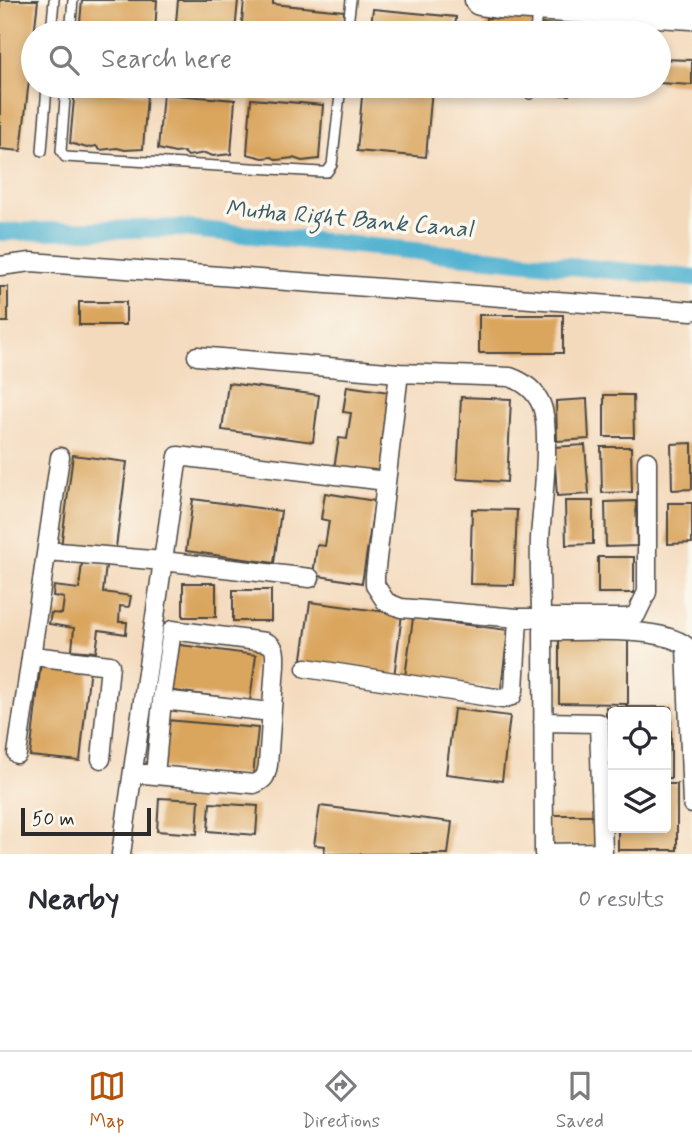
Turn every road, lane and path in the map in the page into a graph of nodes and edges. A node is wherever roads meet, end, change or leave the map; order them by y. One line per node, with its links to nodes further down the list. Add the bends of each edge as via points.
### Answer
1 (54, 0): 7 (lane)
2 (73, 0): 8 (lane)
3 (351, 0): 9 (lane)
4 (480, 0): 6 (highway)
5 (692, 14): 6 (highway)
6 (536, 19)
7 (52, 21)
8 (71, 21)
9 (348, 21)
10 (46, 98): 13 (lane)
11 (65, 98): 12 (lane, via 61,151 65,157 321,172 332,165)
12 (340, 98)
13 (42, 151)
14 (0, 266): 15 (street, via 31,262)
15 (692, 311)
16 (197, 356): 17 (street)
17 (399, 373): 20 (street); 25 (street, via 510,377 523,381 542,405 546,433)
18 (60, 457): 21 (street)
19 (647, 461): 25 (street, via 647,592 636,615)
20 (386, 481): 22 (street, via 178,456); 24 (street, via 376,576 386,603)
21 (47, 551): 22 (street); 26 (street)
22 (163, 561): 23 (street); 33 (street)
23 (310, 578)
24 (518, 618): 25 (street); 27 (street, via 514,690 512,696 502,699)
25 (541, 618)
26 (33, 656): 31 (street); 32 (street, via 110,665)
27 (306, 668)
28 (162, 700): 29 (street); 29 (street, via 172,630 272,645); 34 (street)
29 (271, 712): 34 (street, via 268,765 262,781)
30 (542, 722): 35 (street, via 543,631 639,632 677,639 685,646); 37 (street); 37 (street, via 599,723 603,852)
31 (17, 754)
32 (101, 759)
33 (133, 773): 34 (street); 36 (street)
34 (155, 775)
35 (692, 804)
36 (121, 854)
37 (544, 854)

